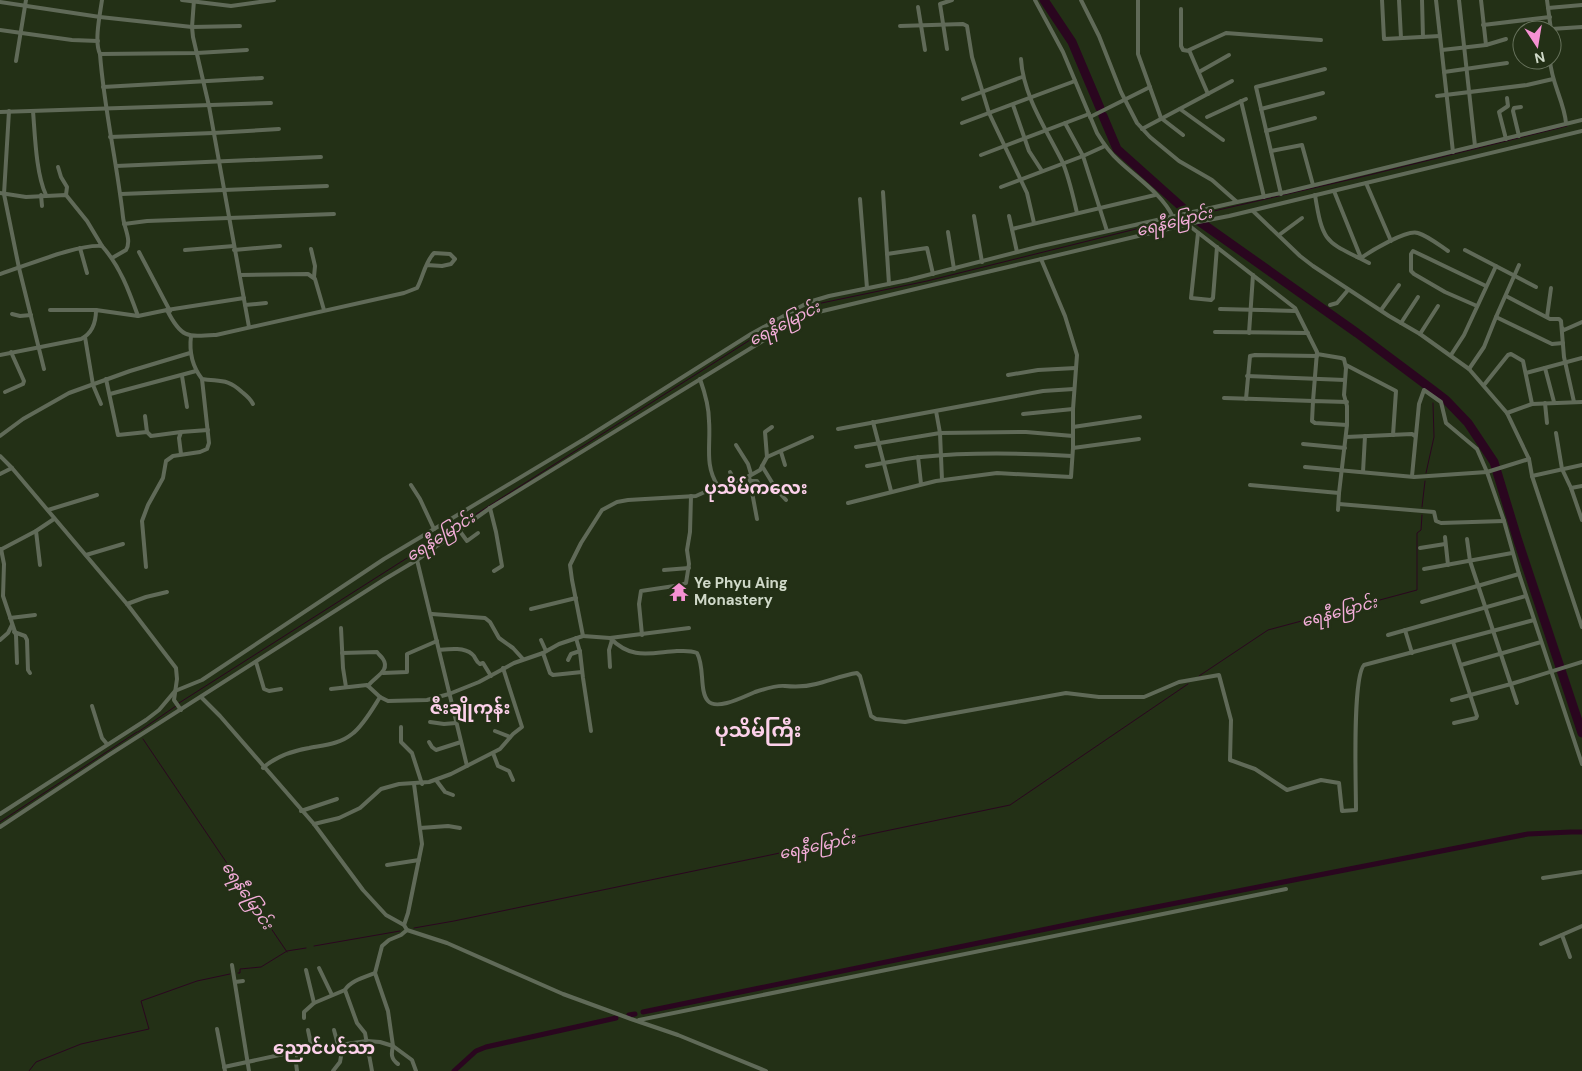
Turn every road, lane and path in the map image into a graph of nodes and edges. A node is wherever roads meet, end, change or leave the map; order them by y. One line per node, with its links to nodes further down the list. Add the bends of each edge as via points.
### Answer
1 (26, 0): 19 (street)
2 (102, 0): 23 (street)
3 (182, 0): 16 (street)
4 (274, 0): 16 (street, via 231,6)
5 (952, 0): 27 (street, via 940,4)
6 (1035, 0): 63 (street)
7 (1081, 0): 77 (street)
8 (1138, 0): 67 (street, via 1138,48)
9 (1382, 0): 38 (street, via 1383,38)
10 (1399, 0): 38 (street)
11 (1422, 0): 37 (street)
12 (1436, 0): 36 (street)
13 (1459, 0): 43 (street)
14 (1481, 0): 28 (street)
15 (1548, 0): 22 (street)
16 (194, 1): 31 (street)
17 (0, 2): 19 (street)
18 (1582, 5): 22 (street)
19 (26, 6): 23 (street); 35 (street)
20 (918, 7): 26 (street)
21 (1181, 8): 48 (street, via 1182,46 1183,50)
22 (1548, 8): 24 (street)
23 (100, 17): 31 (street); 41 (street)
24 (1550, 17): 25 (street); 28 (street)
25 (1550, 20)
26 (920, 25): 27 (street); 30 (street); 46 (street)
27 (943, 25): 44 (street); 69 (street, via 967,26)
28 (1483, 25): 42 (street)
29 (240, 26): 31 (street)
30 (900, 26)
31 (192, 27): 49 (street)
32 (1582, 27): 33 (street)
33 (1562, 29)
34 (0, 30): 35 (street)
35 (20, 33): 41 (street); 53 (street)
36 (1440, 36): 37 (street); 47 (street)
37 (1423, 37): 38 (street)
38 (1401, 38)
39 (1506, 39): 42 (street)
40 (1321, 40): 48 (street, via 1226,34)
41 (98, 41): 50 (street)
42 (1486, 45): 43 (street)
43 (1464, 47): 47 (street); 56 (street)
44 (947, 49)
45 (247, 50): 49 (street)
46 (925, 50)
47 (1442, 50): 59 (street)
48 (1189, 51): 58 (street)
49 (197, 53): 50 (street); 65 (street)
50 (100, 54): 66 (street)
51 (1229, 55): 58 (street)
52 (1021, 58): 60 (street)
53 (16, 61)
54 (1508, 63): 56 (street)
55 (1325, 69): 86 (street, via 1256,87)
56 (1467, 69): 59 (street); 68 (street)
57 (1552, 70): 62 (street)
58 (1199, 72): 71 (street)
59 (1444, 72): 72 (street)
60 (1022, 77): 69 (street); 74 (street)
61 (262, 78): 65 (street)
62 (1553, 79): 68 (street); 98 (street)
63 (1075, 80): 74 (street); 91 (street)
64 (1232, 80): 71 (street)
65 (203, 82): 66 (street); 82 (street)
66 (103, 87): 84 (street)
67 (1150, 87): 77 (street); 93 (street)
68 (1469, 91): 72 (street); 112 (street)
69 (983, 92): 76 (street); 90 (street)
70 (1323, 92): 86 (street)
71 (1208, 94): 85 (street)
72 (1447, 94): 73 (street); 115 (street)
73 (1437, 96)
74 (1032, 98): 81 (street); 101 (street)
75 (1508, 98): 109 (street, via 1508,106 1499,112)
76 (963, 99)
77 (1124, 99): 91 (street); 100 (street)
78 (1246, 99): 79 (street)
79 (1241, 101): 92 (street); 139 (street)
80 (271, 103): 82 (street)
81 (1012, 105): 90 (street); 108 (street)
82 (209, 106): 84 (street); 104 (street)
83 (1521, 107): 106 (street, via 1512,111)
84 (105, 108): 88 (street); 107 (street)
85 (1180, 108): 93 (street); 110 (street)
86 (1261, 109): 102 (street)
87 (10, 111): 88 (street); 89 (street); 132 (street)
88 (33, 111): 136 (street)
89 (0, 112)
90 (989, 113): 96 (street); 113 (street)
91 (1091, 115): 97 (street); 111 (street)
92 (1207, 117)
93 (1162, 118): 100 (street); 105 (street)
94 (1315, 118): 102 (street)
95 (1582, 120): 98 (street)
96 (962, 123)
97 (1065, 123): 101 (street); 117 (street)
98 (1566, 123): 106 (street)
99 (279, 129): 104 (street)
100 (1142, 129): 142 (street, via 1179,161 1212,180)
101 (1045, 131): 108 (street); 120 (street)
102 (1266, 131): 114 (street)
103 (1582, 131): 125 (street)
104 (213, 133): 107 (street); 119 (street)
105 (1183, 135)
106 (1519, 136): 109 (street)
107 (110, 137): 121 (street)
108 (1025, 138): 113 (street); 123 (street)
109 (1506, 139): 112 (street)
110 (1223, 140)
111 (1105, 146): 117 (street); 134 (street)
112 (1475, 146): 115 (street)
113 (1004, 147): 116 (street); 124 (street)
114 (1271, 152): 126 (street, via 1302,145); 135 (street)
115 (1453, 152): 126 (street)
116 (981, 155)
117 (1083, 156): 120 (street); 144 (street)
118 (321, 157): 119 (street)
119 (219, 162): 121 (street); 130 (street)
120 (1062, 163): 123 (street); 146 (street)
121 (116, 166): 133 (street)
122 (58, 167): 137 (street, via 67,187)
123 (1042, 171): 124 (street)
124 (1020, 180): 128 (street); 153 (street, via 1027,193)
125 (1366, 183): 129 (street); 161 (street)
126 (1313, 185): 135 (street)
127 (327, 186): 130 (street)
128 (1001, 187)
129 (1334, 190): 138 (street); 175 (street)
130 (225, 191): 133 (street); 152 (street)
131 (883, 192): 173 (street)
132 (2, 193): 136 (street, via 26,197); 182 (street)
133 (121, 194): 154 (street)
134 (1156, 194): 144 (street); 150 (street)
135 (1280, 194): 139 (street)
136 (44, 195): 137 (street); 143 (street)
137 (66, 195): 162 (street)
138 (1315, 195): 145 (street); 175 (street, via 1320,223 1328,240)
139 (1264, 197): 141 (street)
140 (860, 199): 195 (street)
141 (1246, 201): 142 (street); 145 (street)
142 (1237, 202): 150 (street)
143 (42, 206)
144 (1099, 208): 146 (street); 158 (street)
145 (1249, 211): 155 (street); 160 (street)
146 (1077, 213): 153 (street)
147 (334, 214): 152 (street)
148 (974, 216): 177 (street)
149 (1009, 216): 156 (street)
150 (1173, 217): 158 (street)
151 (1302, 218): 160 (street)
152 (229, 219): 154 (street); 166 (street)
153 (1034, 223): 156 (street)
154 (124, 224): 174 (street, via 128,246)
155 (1187, 224): 159 (street); 176 (street)
156 (1012, 229): 172 (street)
157 (948, 232): 183 (street)
158 (1107, 232): 172 (street)
159 (1198, 233): 164 (street); 164 (street, via 1191,298 1213,298)
160 (1279, 235): 197 (street, via 1300,256)
161 (1390, 241): 170 (street, via 1416,232); 175 (street)
162 (102, 246): 165 (street); 174 (street)
163 (280, 246): 166 (street)
164 (1217, 247): 188 (street)
165 (80, 248): 182 (street); 184 (street)
166 (234, 248): 168 (street); 187 (street)
167 (311, 249): 190 (street)
168 (185, 250)
169 (1465, 250): 181 (street)
170 (1448, 251)
171 (138, 252): 212 (street)
172 (1017, 252): 177 (street)
173 (887, 254): 186 (street, via 927,248); 191 (street)
174 (112, 258): 216 (street)
175 (1359, 258): 178 (street)
176 (1042, 259): 239 (street, via 1072,336 1077,355); 251 (street, via 810,314)
177 (982, 262): 183 (street)
178 (1369, 263)
179 (427, 265): 179 (street, via 452,264 454,259 450,254 434,253); 209 (street, via 417,288)
180 (1519, 265): 189 (street)
181 (1496, 266): 189 (street); 193 (street)
182 (19, 268): 185 (street); 215 (street)
183 (954, 269): 186 (street)
184 (87, 273)
185 (0, 274)
186 (933, 274): 191 (street)
187 (240, 275): 190 (street, via 298,273); 200 (street)
188 (1253, 275): 210 (street); 213 (street)
189 (1515, 276): 194 (street); 198 (street)
190 (314, 277): 209 (street)
191 (889, 284): 195 (street)
192 (1399, 285): 211 (street)
193 (1486, 286): 205 (street); 205 (street, via 1412,252 1411,271 1414,274)
194 (1536, 287)
195 (867, 288): 350 (street, via 809,302 759,329)
196 (1551, 288): 218 (street)
197 (1348, 290): 203 (street, via 1337,303); 211 (street)
198 (1506, 296): 217 (street); 218 (street)
199 (1418, 297): 220 (street)
200 (244, 298): 202 (street); 212 (street)
201 (266, 303): 202 (street)
202 (245, 305): 221 (street)
203 (1330, 305)
204 (1438, 306): 226 (street)
205 (1477, 306): 235 (street)
206 (1220, 309): 210 (street)
207 (50, 310): 208 (street)
208 (96, 310): 216 (street); 228 (street, via 92,330)
209 (324, 310): 221 (street)
210 (1250, 310): 213 (street); 224 (street)
211 (1380, 310): 220 (street)
212 (169, 311): 216 (street); 227 (street, via 182,333)
213 (1296, 311): 225 (street)
214 (12, 314): 215 (street)
215 (31, 315): 230 (street)
216 (138, 316)
217 (1496, 317): 229 (street, via 1552,344); 242 (street, via 1484,347)
218 (1547, 317): 222 (street, via 1559,319)
219 (1582, 322): 222 (street, via 1564,330)
220 (1401, 323): 226 (street)
221 (249, 328): 227 (street)
222 (1561, 328): 229 (street)
223 (1215, 332): 224 (street)
224 (1249, 333): 225 (street)
225 (1308, 333): 234 (street)
226 (1420, 334): 235 (street)
227 (191, 336): 232 (street)
228 (85, 337): 230 (street); 253 (street)
229 (1563, 343): 237 (street)
230 (38, 347): 231 (street); 241 (street)
231 (11, 352): 233 (street); 256 (street, via 24,381)
232 (190, 353): 243 (street); 249 (street)
233 (0, 355)
234 (1317, 355): 238 (street, via 1344,359); 247 (street, via 1252,355); 248 (street)
235 (1451, 355): 242 (street)
236 (1582, 358): 237 (street)
237 (1565, 363): 240 (street); 263 (street)
238 (1346, 365): 252 (street); 287 (street, via 1396,391)
239 (1076, 368): 245 (street); 255 (street)
240 (1545, 368): 244 (street); 262 (street)
241 (44, 369)
242 (1469, 369): 254 (street)
243 (196, 371): 246 (street); 250 (street)
244 (1526, 373): 254 (street, via 1523,360 1510,354); 268 (street)
245 (1008, 375)
246 (182, 376): 257 (street); 269 (street)
247 (1247, 376): 248 (street); 259 (street)
248 (1315, 378): 252 (street); 260 (street)
249 (106, 379): 253 (street); 257 (street)
250 (202, 379): 267 (street, via 231,383 249,397); 282 (street)
251 (700, 379): 331 (street, via 709,414 708,456); 342 (street)
252 (1345, 380): 261 (street)
253 (93, 385): 266 (street); 288 (street, via 23,419)
254 (1484, 385): 272 (street)
255 (1074, 389): 270 (street); 271 (street, via 1043,391)
256 (5, 392)
257 (110, 394): 283 (street, via 118,435)
258 (1224, 398): 259 (street)
259 (1246, 399): 260 (street)
260 (1313, 401): 261 (street); 278 (street, via 1313,423)
261 (1347, 402): 278 (street)
262 (1554, 402): 263 (street); 265 (street)
263 (1574, 402): 264 (street)
264 (1582, 402)
265 (1545, 403): 268 (street); 277 (street)
266 (101, 404)
267 (252, 404)
268 (1532, 404): 272 (street)
269 (187, 407)
270 (1073, 409): 273 (street); 280 (street)
271 (936, 411): 276 (street); 285 (street)
272 (1507, 413): 308 (street)
273 (1023, 414)
274 (145, 416): 283 (street)
275 (1140, 417): 280 (street)
276 (873, 422): 281 (street); 295 (street)
277 (1547, 423)
278 (1347, 424): 290 (street)
279 (772, 427): 306 (street, via 764,432)
280 (1073, 427): 289 (street)
281 (838, 428)
282 (208, 430): 284 (street); 302 (street, via 207,449)
283 (147, 432): 284 (street, via 151,436)
284 (181, 432): 302 (street)
285 (940, 433): 289 (street, via 1026,432); 295 (street); 303 (street)
286 (1556, 433): 316 (street)
287 (1393, 435): 291 (street); 292 (street)
288 (0, 436)
289 (1073, 436): 299 (street)
290 (1346, 436): 291 (street); 300 (street)
291 (1365, 436): 319 (street)
292 (1415, 436): 320 (street, via 1424,390 1441,402 1446,423 1477,449); 323 (street)
293 (812, 437): 301 (street)
294 (1139, 439): 299 (street)
295 (878, 443): 298 (street); 309 (street)
296 (1303, 444): 300 (street)
297 (736, 445): 322 (street, via 748,464)
298 (856, 447)
299 (1073, 448): 305 (street)
300 (1345, 448): 317 (street)
301 (781, 452): 306 (street); 310 (street)
302 (181, 454): 366 (street, via 166,461 163,478 144,513)
303 (942, 455): 305 (street, via 1002,452); 307 (street); 325 (street)
304 (0, 456): 315 (street)
305 (1072, 456): 325 (street, via 1072,475 1069,478 997,473)
306 (767, 457): 312 (street)
307 (918, 457): 309 (street); 328 (street)
308 (1529, 460): 320 (street); 324 (street)
309 (883, 464): 313 (street); 335 (street)
310 (786, 465)
311 (1582, 465): 316 (street)
312 (762, 466): 322 (street); 339 (street)
313 (867, 466)
314 (1305, 467): 317 (street)
315 (12, 468): 321 (street); 344 (street)
316 (1562, 468): 324 (street); 334 (street)
317 (1341, 470): 319 (street); 336 (street)
318 (730, 472): 327 (street)
319 (1363, 472): 323 (street)
320 (1487, 472): 323 (street); 349 (street)
321 (0, 474)
322 (750, 475): 326 (street); 327 (street)
323 (1412, 476)
324 (1532, 476): 385 (street)
325 (942, 480): 328 (street)
326 (750, 481): 332 (street, via 756,481); 347 (street)
327 (735, 482): 331 (street)
328 (921, 484): 335 (street)
329 (411, 485): 350 (street)
330 (1250, 485): 336 (street)
331 (718, 486): 338 (street)
332 (760, 486)
333 (1582, 486): 334 (street)
334 (1571, 488): 343 (street)
335 (891, 491): 340 (street)
336 (1339, 493): 341 (street)
337 (97, 495): 344 (street)
338 (690, 496): 367 (street); 375 (street, via 628,500 602,510 570,565)
339 (786, 500)
340 (848, 503)
341 (1339, 504): 345 (street); 349 (street, via 1434,512 1436,522 1441,523)
342 (490, 508): 351 (street); 370 (street, via 502,566)
343 (1580, 509): 348 (street)
344 (48, 510): 346 (street)
345 (1338, 510)
346 (54, 519): 352 (street); 361 (street)
347 (757, 519)
348 (1582, 520)
349 (1504, 521): 360 (street)
350 (434, 529): 425 (street, via 202,680)
351 (458, 530): 353 (street, via 467,541); 362 (street)
352 (36, 531): 359 (street); 364 (street)
353 (478, 533)
354 (1445, 537): 357 (street)
355 (1467, 539): 363 (street)
356 (123, 544): 361 (street)
357 (1446, 544): 358 (street); 365 (street)
358 (1420, 548)
359 (1, 550): 382 (street, via 3,596)
360 (1512, 553): 363 (street); 371 (street)
361 (86, 555): 377 (street)
362 (417, 560): 380 (street); 409 (street)
363 (1470, 560): 365 (street); 372 (street)
364 (40, 565)
365 (1448, 565): 368 (street)
366 (146, 567)
367 (689, 568): 369 (street); 391 (street, via 686,583 641,591)
368 (1424, 569)
369 (664, 570)
370 (494, 571)
371 (1519, 574): 372 (street); 374 (street)
372 (1478, 586): 376 (street); 378 (street)
373 (167, 592): 377 (street)
374 (1526, 596): 378 (street); 383 (street)
375 (576, 598): 379 (street); 393 (street)
376 (1422, 602)
377 (127, 604): 425 (street, via 176,668)
378 (1485, 608): 388 (street); 389 (street)
379 (531, 609)
380 (432, 614): 398 (street); 407 (street, via 485,618 499,638)
381 (35, 615): 382 (street)
382 (10, 618): 384 (street)
383 (1534, 620): 389 (street); 400 (street)
384 (12, 625): 390 (street); 396 (street)
385 (1582, 627)
386 (341, 628): 404 (street)
387 (689, 628): 391 (street)
388 (1405, 630): 392 (street); 405 (street)
389 (1493, 631): 399 (street); 406 (street)
390 (14, 632): 411 (street); 417 (street, via 27,640)
391 (642, 635): 395 (street)
392 (1388, 635)
393 (583, 636): 394 (street); 395 (street)
394 (576, 638): 402 (street); 403 (street)
395 (611, 639): 405 (street, via 633,654 685,650 696,653 701,662 704,693 712,704 777,687 799,687 856,673 860,676 871,716 904,722 1066,692 1099,697 1144,697 1178,682 1219,675 1231,720 1230,760 1255,769 1287,790 1321,780 1340,783 1342,811 1356,810 1355,720 1361,668 1364,664); 413 (street)
396 (0, 640)
397 (541, 640): 403 (street)
398 (437, 641): 401 (street); 418 (street, via 408,654 408,672)
399 (1453, 642): 405 (street); 412 (street)
400 (1541, 642): 406 (street); 416 (street)
401 (439, 650): 419 (street, via 470,652 476,661 483,663); 426 (street)
402 (580, 651): 408 (street, via 571,654); 415 (street)
403 (545, 652): 407 (street); 415 (street, via 553,676)
404 (342, 653): 418 (street, via 378,652 384,660); 422 (street)
405 (1412, 653)
406 (1501, 653): 412 (street); 420 (street)
407 (523, 659): 414 (street)
408 (568, 660)
409 (256, 662): 423 (street, via 264,689); 428 (street)
410 (1582, 662): 416 (street)
411 (17, 663)
412 (1461, 665): 427 (street)
413 (610, 667)
414 (503, 668): 419 (street); 440 (street, via 522,727)
415 (582, 672): 439 (street)
416 (1551, 672): 420 (street); 445 (street)
417 (30, 673)
418 (383, 673): 421 (street)
419 (491, 676): 426 (street)
420 (1512, 684): 427 (street); 431 (street)
421 (368, 686): 422 (street); 429 (street)
422 (346, 687): 424 (street)
423 (281, 689)
424 (330, 689)
425 (175, 691): 433 (street, via 174,700); 443 (street, via 159,710)
426 (449, 694): 429 (street, via 416,701 388,701); 435 (street)
427 (1471, 695): 430 (street); 436 (street, via 1477,717)
428 (200, 697): 433 (street); 447 (street)
429 (380, 697): 447 (street, via 357,730 346,738 280,756)
430 (1452, 700)
431 (1518, 703)
432 (92, 706): 443 (street)
433 (180, 708): 457 (street)
434 (430, 722): 435 (street)
435 (456, 723): 442 (street)
436 (1454, 723)
437 (401, 727): 451 (street, via 401,742 412,753)
438 (495, 731): 440 (street)
439 (592, 731)
440 (510, 738): 444 (street)
441 (430, 742): 442 (street, via 436,750)
442 (461, 742): 446 (street)
443 (107, 744): 455 (street)
444 (493, 753): 446 (street); 449 (street, via 498,766 511,773)
445 (1582, 764)
446 (467, 766): 448 (street)
447 (263, 768): 454 (street)
448 (436, 780): 451 (street); 452 (street, via 445,792)
449 (513, 780)
450 (414, 784): 451 (street); 456 (street, via 381,789 360,808 339,818); 458 (street)
451 (422, 784)
452 (452, 794)
453 (337, 799): 454 (street)
454 (301, 810): 456 (street)
455 (0, 814)
456 (314, 824): 466 (street, via 363,890 386,915)
457 (0, 828)
458 (420, 828): 459 (street); 460 (street)
459 (460, 828)
460 (419, 860): 461 (street); 466 (street)
461 (388, 865)
462 (1582, 872): 463 (street)
463 (1543, 878)
464 (1286, 889): 480 (street)
465 (1582, 927): 467 (street)
466 (405, 928): 473 (street, via 401,935 382,946); 480 (street, via 571,997)
467 (1562, 935): 468 (street); 469 (street)
468 (1541, 944)
469 (1570, 957)
470 (232, 965): 475 (street)
471 (319, 968): 477 (street)
472 (306, 970): 478 (street)
473 (376, 974): 476 (street, via 347,986); 487 (street, via 388,1011)
474 (243, 981): 475 (street)
475 (235, 982): 490 (street)
476 (345, 990): 477 (street); 484 (street)
477 (332, 995): 478 (street)
478 (314, 1004): 479 (street, via 304,1012)
479 (304, 1018)
480 (637, 1020): 498 (street)
481 (217, 1029): 492 (street)
482 (308, 1030): 488 (street)
483 (334, 1030): 485 (street)
484 (367, 1041): 486 (street); 487 (street); 496 (street)
485 (338, 1045): 486 (street); 488 (street)
486 (344, 1045): 495 (street, via 340,1062)
487 (393, 1046): 491 (street, via 393,1058); 497 (street, via 412,1060)
488 (312, 1049): 489 (street)
489 (298, 1051): 490 (street); 494 (street)
490 (248, 1062): 492 (street); 493 (street)
491 (398, 1064)
492 (224, 1069)
493 (249, 1071)
494 (297, 1071)
495 (333, 1071)
496 (372, 1071)
497 (416, 1071)
498 (766, 1071)

